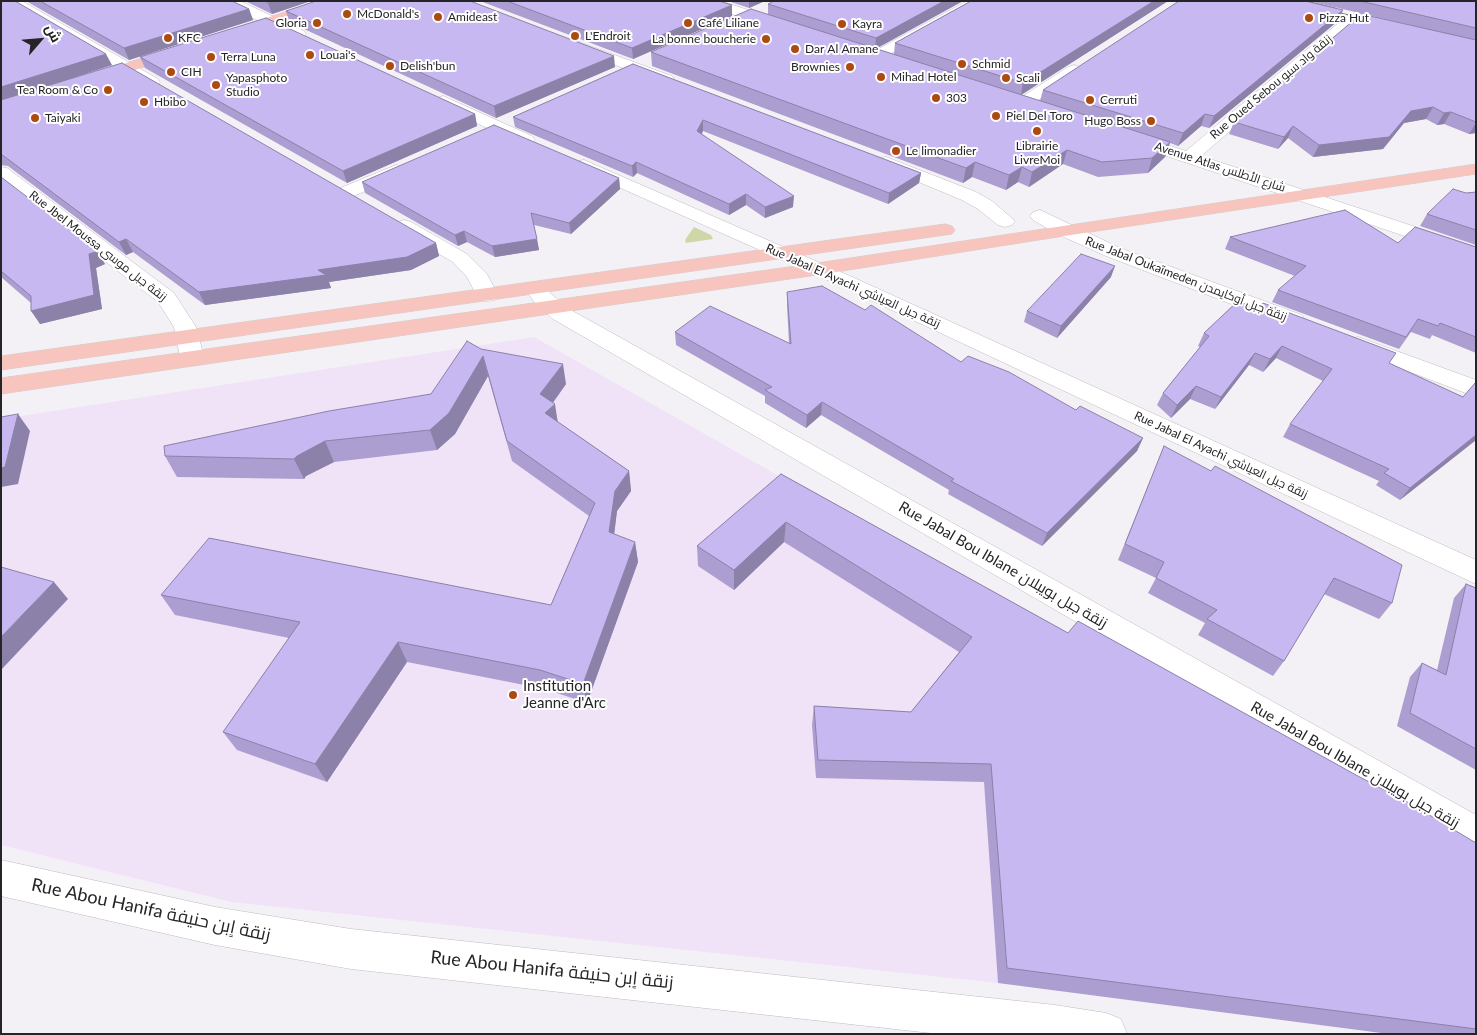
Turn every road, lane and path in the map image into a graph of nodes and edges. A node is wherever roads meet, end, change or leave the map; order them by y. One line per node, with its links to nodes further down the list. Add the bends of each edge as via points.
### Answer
1 (12, 1): 22 (street)
2 (228, 1): 9 (street)
3 (334, 1): 9 (main road)
4 (706, 1): 8 (street)
5 (978, 1): 17 (street)
6 (774, 5): 8 (street)
7 (1338, 10): 38 (street, Rue Oued Sebou زنقة واد سبو, via 1362,13)
8 (750, 15): 10 (street); 11 (street)
9 (272, 21): 12 (main road); 14 (street)
10 (728, 25)
11 (795, 30)
12 (227, 36)
13 (561, 39): 21 (street)
14 (316, 42)
15 (191, 47): 22 (main road)
16 (858, 50): 17 (street)
17 (876, 56): 19 (street)
18 (650, 59): 21 (street)
19 (895, 62)
20 (1085, 63): 29 (street)
21 (633, 66): 23 (street); 25 (street)
22 (127, 68): 24 (main road); 26 (street)
23 (615, 74)
24 (82, 82)
25 (678, 84)
26 (167, 90)
27 (425, 93): 32 (street)
28 (1005, 97): 29 (street)
29 (1023, 103): 30 (street)
30 (1042, 109)
31 (515, 119): 32 (street)
32 (497, 127): 34 (street); 35 (street)
33 (1115, 133): 38 (street, Avenue Atlas شارع الأطلس)
34 (479, 134)
35 (537, 144)
36 (1476, 154): 44 (main road)
37 (869, 156): 50 (street, via 951,187 985,205)
38 (1189, 156): 44 (street, Avenue Atlas شارع الأطلس)
39 (572, 160): 52 (street, Rue Jabal El Ayachi زنقة جبل العياشي)
40 (408, 166): 45 (street)
41 (1476, 169): 46 (main road)
42 (1, 172): 59 (street, Rue Jbel Moussa زنقة جبل موسى, via 150,284 173,306 185,327)
43 (328, 183): 45 (street)
44 (1270, 184): 46 (street, Avenue Atlas شارع الأطلس); 48 (main road)
45 (345, 193): 47 (street)
46 (1300, 194): 51 (main road); 53 (street, Avenue Atlas شارع الأطلس)
47 (362, 202)
48 (1040, 216): 50 (main road); 51 (street, Rue Jabal Oukaïmeden زنقة جبل أوكايمدن)
49 (388, 217): 55 (street, via 460,258 476,274)
50 (1005, 221): 52 (main road)
51 (1064, 230): 54 (main road); 57 (street, Rue Jabal Oukaïmeden زنقة جبل أوكايمدن, via 1113,252)
52 (779, 253): 54 (street, Rue Jabal El Ayachi زنقة جبل العياشي); 56 (main road)
53 (1476, 254)
54 (817, 269): 56 (main road); 63 (street, Rue Jabal El Ayachi زنقة جبل العياشي)
55 (487, 295): 56 (main road); 59 (main road)
56 (544, 297): 59 (main road); 64 (street, Rue Jabal Bou Iblane زنقة جبل بويبلان, via 561,314)
57 (1312, 327)
58 (1339, 337): 62 (street)
59 (190, 347): 60 (main road); 61 (main road)
60 (1, 363)
61 (1, 386)
62 (1476, 389)
63 (1476, 573)
64 (1476, 834)
65 (1, 878): 66 (street, Rue Abou Hanifa زنقة اٍبن حنيفة, via 215,926 351,948 1036,1023)
66 (1106, 1034)

